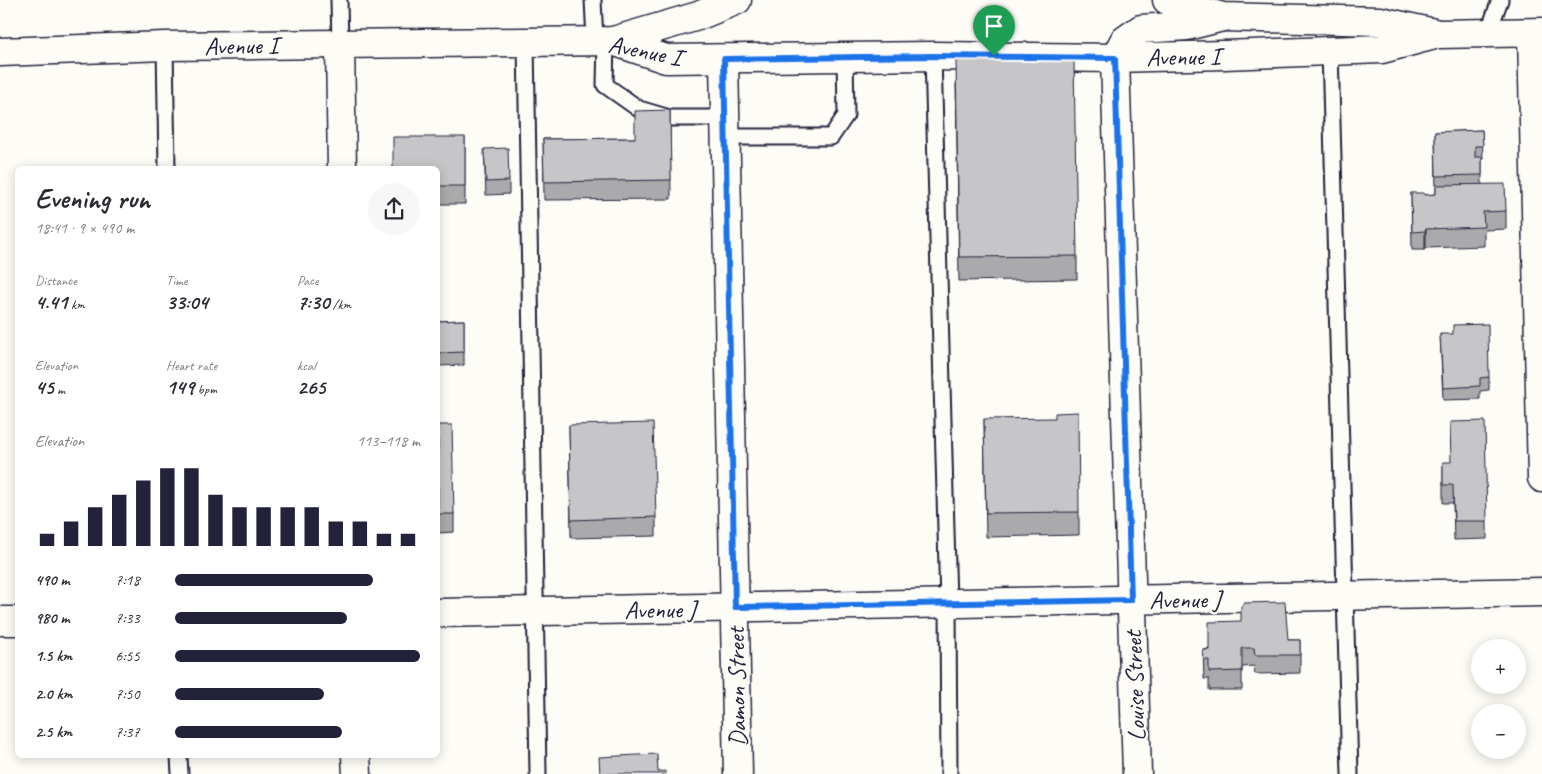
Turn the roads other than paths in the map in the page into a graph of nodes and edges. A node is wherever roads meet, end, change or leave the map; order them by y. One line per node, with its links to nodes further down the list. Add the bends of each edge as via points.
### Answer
1 (339, 0): 13 (lane)
2 (593, 0): 11 (lane)
3 (737, 0): 6 (street)
4 (1167, 0): 7 (street, Avenue I, via 1175,4)
5 (1500, 0): 10 (lane)
6 (698, 8): 11 (street)
7 (1223, 9): 9 (street, Avenue I, via 1380,21); 19 (street, via 1187,26 1141,29 1124,41)
8 (1537, 32): 10 (street, Avenue I); 21 (street)
9 (1438, 34): 10 (street, Avenue I); 15 (street, Avenue I, via 1382,49)
10 (1488, 34)
11 (605, 41): 12 (street, Avenue I); 20 (street, Avenue I, via 666,59); 22 (lane, via 605,85 639,109)
12 (526, 42): 13 (street, Avenue I); 31 (lane)
13 (340, 44): 14 (street, Avenue I); 24 (street)
14 (165, 46): 16 (street, Avenue I); 23 (lane)
15 (1330, 50): 19 (street, Avenue I); 27 (lane)
16 (0, 52)
17 (933, 56): 18 (street, Avenue I); 19 (street, Avenue I); 29 (lane)
18 (845, 57): 20 (street, Avenue I); 22 (lane, via 846,115 831,137)
19 (1115, 58): 28 (street, Louise Street)
20 (724, 59): 22 (street, Damon Street)
21 (1538, 100): 25 (street)
22 (726, 128): 30 (street, Damon Street)
23 (167, 166)
24 (342, 166)
25 (1542, 478)
26 (1542, 592): 27 (street, Avenue J)
27 (1345, 596): 28 (street, Avenue J); 43 (lane)
28 (1131, 600): 29 (street, Avenue J); 42 (street, Louise Street)
29 (948, 603): 30 (street, Avenue J); 41 (lane)
30 (735, 607): 31 (street, Avenue J); 40 (street, Damon Street)
31 (536, 611): 32 (street, Avenue J); 39 (lane)
32 (440, 613)
33 (0, 621): 34 (street)
34 (15, 621)
35 (179, 758): 37 (lane)
36 (356, 758): 38 (street)
37 (180, 774)
38 (357, 774)
39 (538, 774)
40 (738, 774)
41 (949, 774)
42 (1138, 774)
43 (1350, 774)

